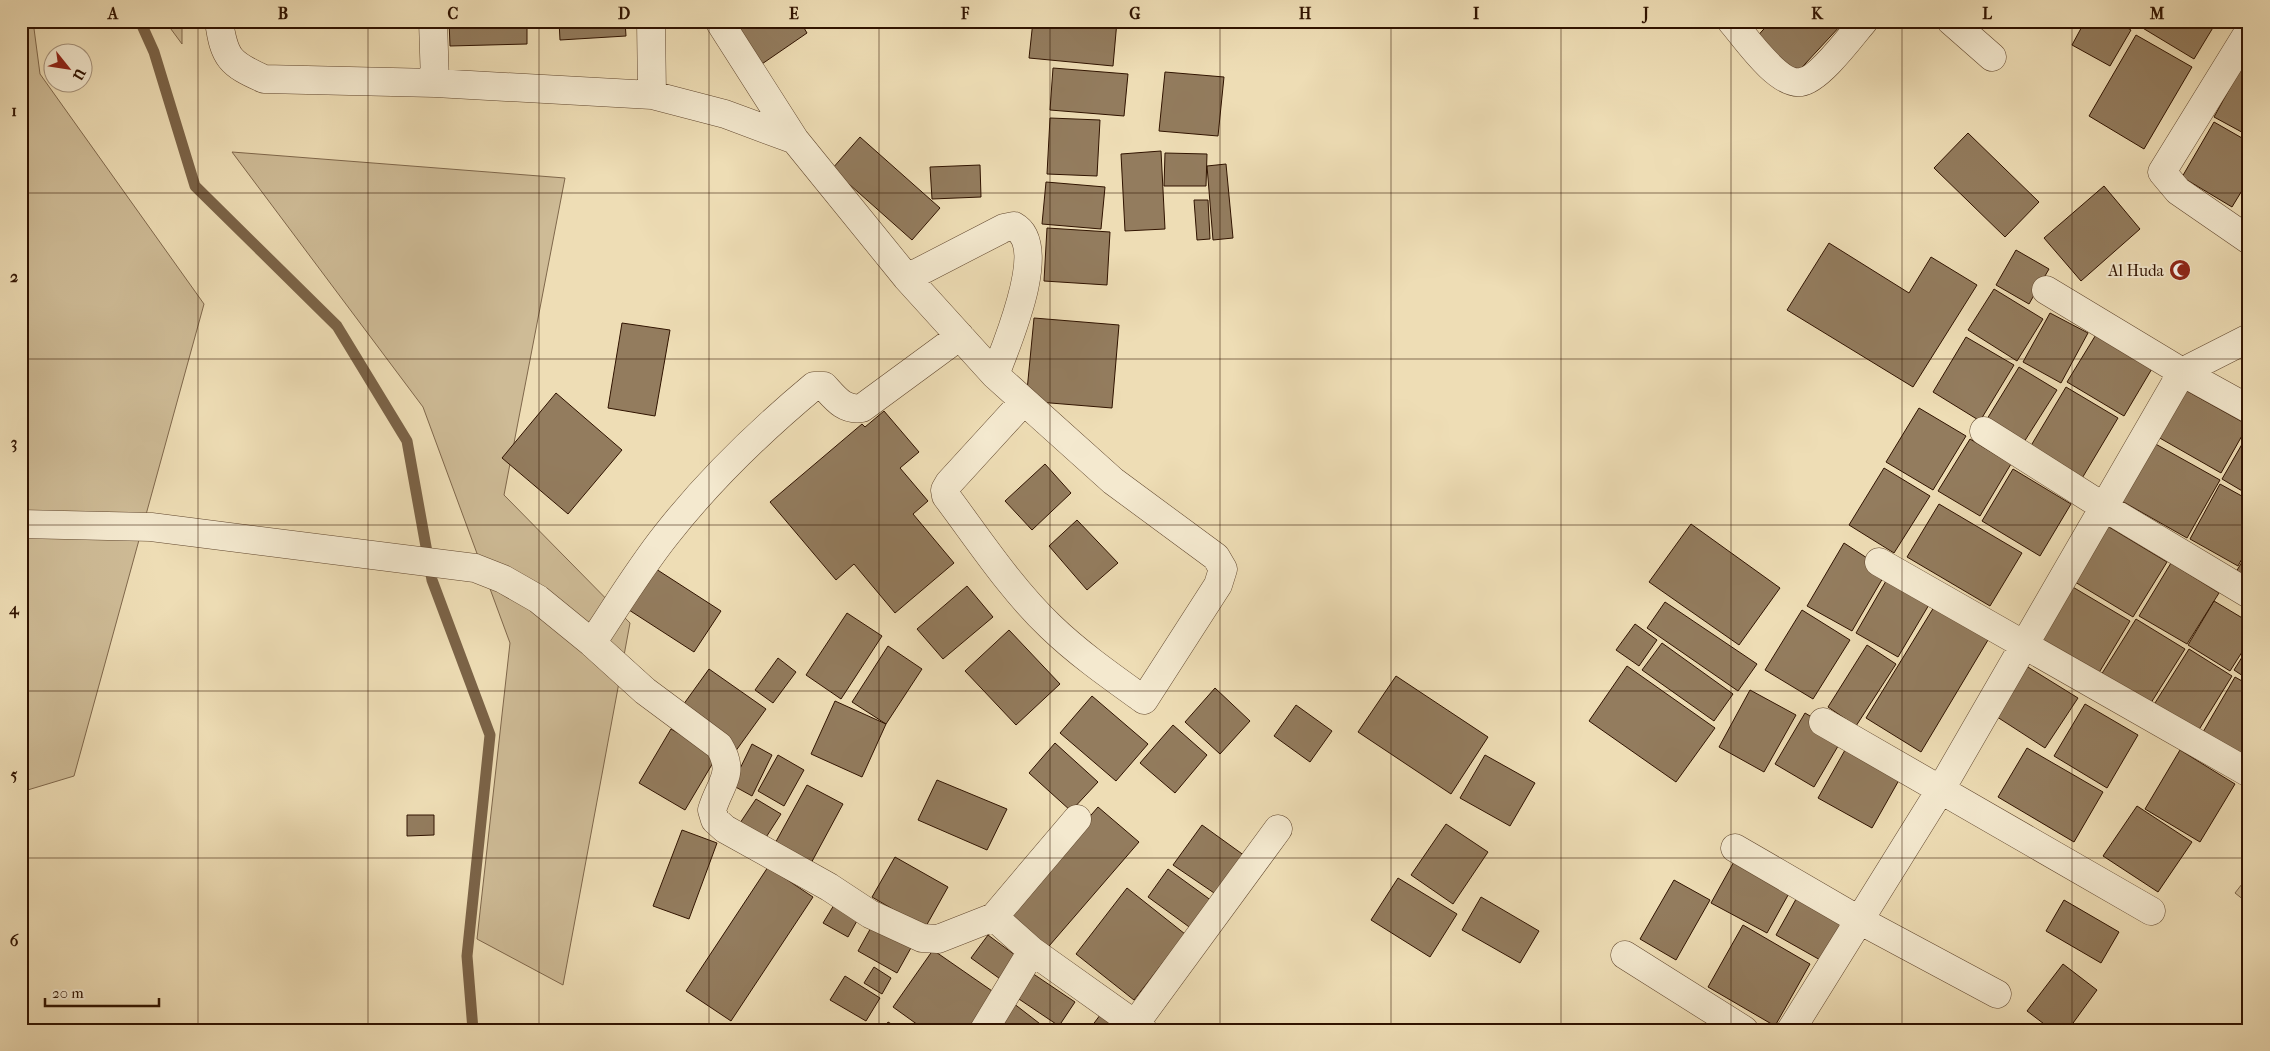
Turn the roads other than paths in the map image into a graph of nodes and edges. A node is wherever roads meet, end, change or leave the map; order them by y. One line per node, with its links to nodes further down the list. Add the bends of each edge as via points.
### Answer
1 (220, 21): 10 (street, via 222,45 230,59 264,79)
2 (433, 21): 10 (street)
3 (650, 21): 11 (street)
4 (718, 21): 12 (street)
5 (1731, 21): 6 (street, via 1772,68 1791,82 1803,83 1823,69)
6 (1864, 21)
7 (1951, 21): 9 (street)
8 (2249, 32): 13 (street, via 2162,172 2190,201)
9 (1992, 57)
10 (435, 83): 11 (street)
11 (652, 95): 12 (street, via 725,114)
12 (795, 140): 14 (street)
13 (2249, 240)
14 (907, 278): 16 (street); 19 (street, via 1004,228 1014,226 1022,230 1028,242 1022,300)
15 (2046, 290): 18 (street)
16 (960, 336): 19 (street); 27 (street, via 862,408 845,407 824,386 814,386 770,422 734,457 665,536)
17 (2249, 338): 18 (street)
18 (2182, 372): 21 (street); 23 (street)
19 (995, 374): 20 (street)
20 (1024, 402): 20 (street, via 1113,481 1216,557 1223,569 1218,585 1144,700 1050,627 1014,587 946,496 949,483)
21 (2249, 410)
22 (1984, 432): 23 (street)
23 (2104, 507): 26 (street); 28 (street)
24 (21, 524): 27 (street, via 151,527 475,568 538,599)
25 (1879, 562): 28 (street)
26 (2249, 594)
27 (592, 643): 36 (street, via 644,691 719,746 726,757 728,769 712,810 715,820 725,829 829,887 870,914 922,938 938,938)
28 (2025, 646): 30 (street); 31 (street)
29 (1823, 722): 31 (street)
30 (2249, 773)
31 (1942, 789): 35 (street); 37 (street)
32 (1077, 819): 36 (street)
33 (1278, 829): 41 (street)
34 (1735, 848): 37 (street)
35 (2151, 911)
36 (994, 917): 38 (street)
37 (1859, 920): 40 (street); 44 (street)
38 (1032, 951): 41 (street); 42 (street)
39 (1625, 955): 43 (street)
40 (1997, 994)
41 (1139, 1027)
42 (984, 1030)
43 (1744, 1030)
44 (1791, 1030)

